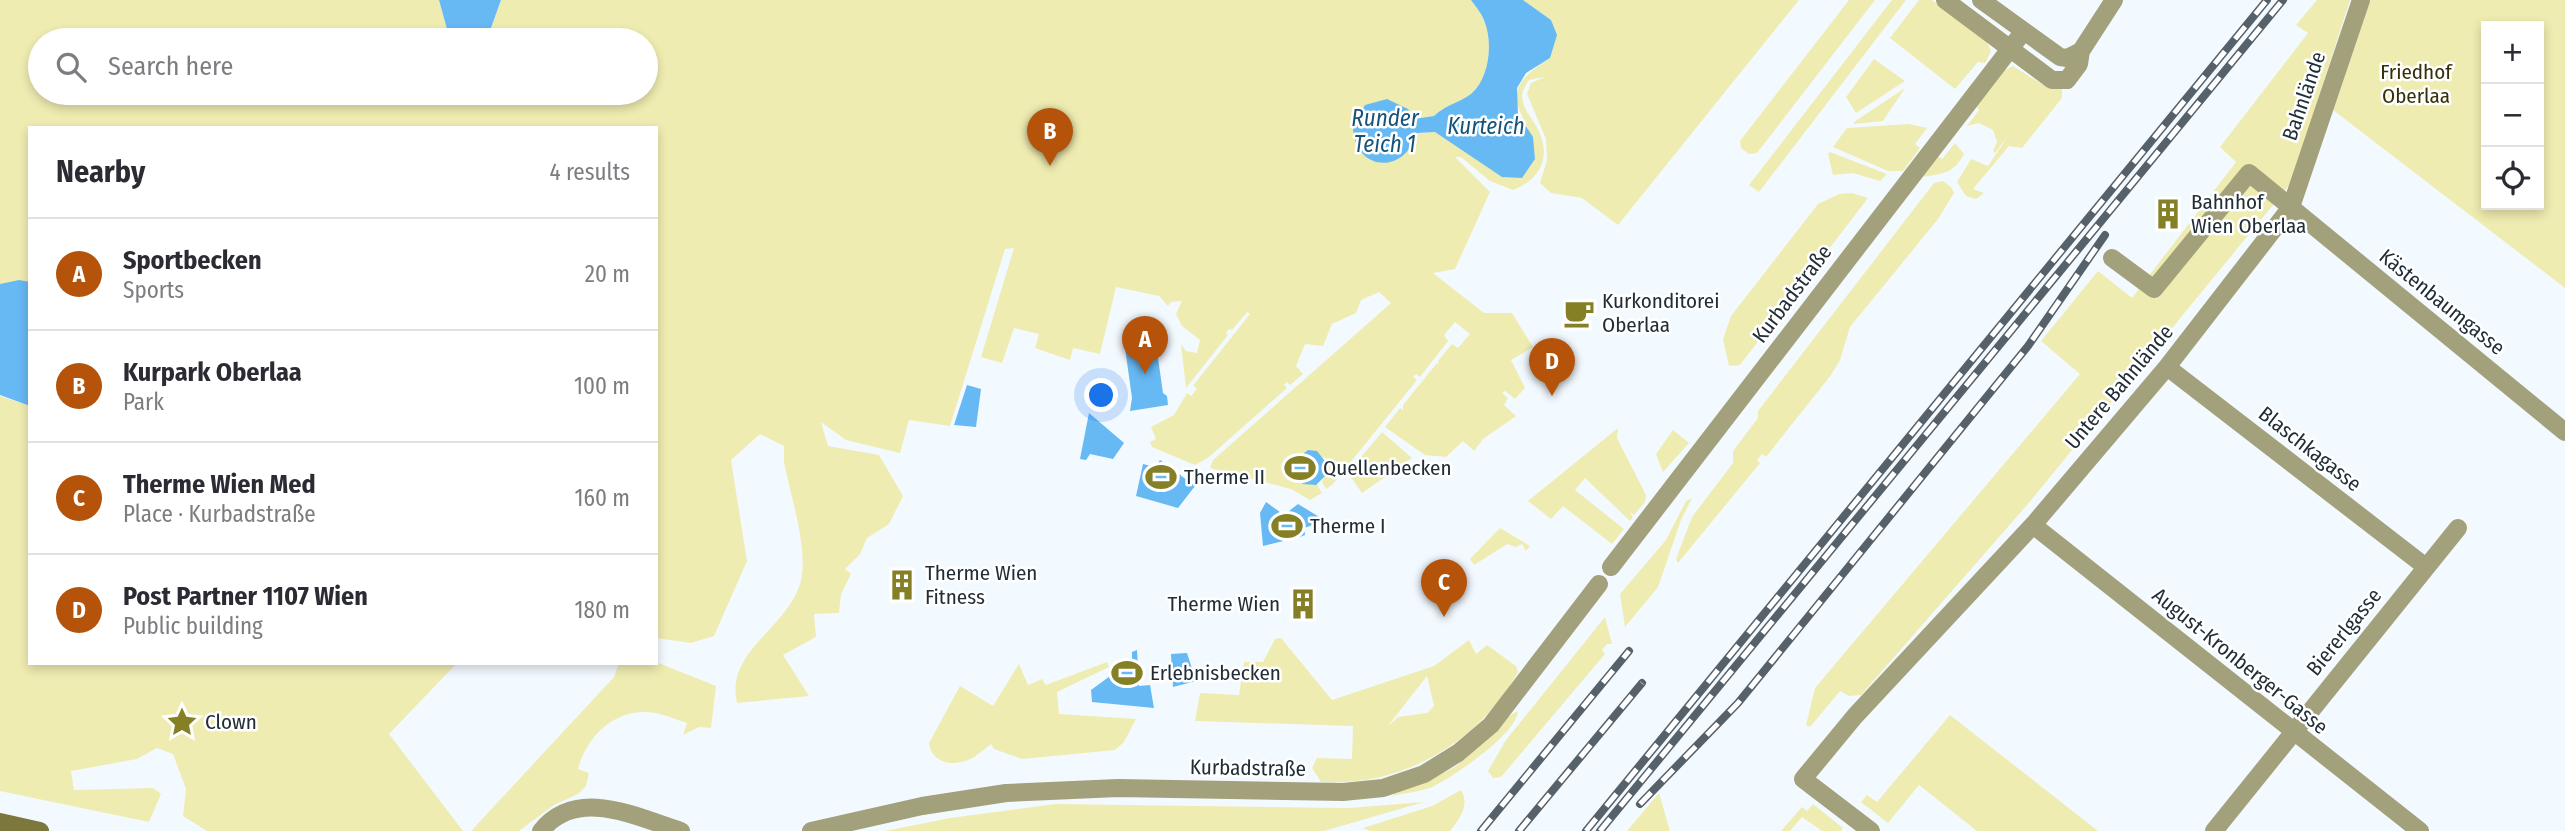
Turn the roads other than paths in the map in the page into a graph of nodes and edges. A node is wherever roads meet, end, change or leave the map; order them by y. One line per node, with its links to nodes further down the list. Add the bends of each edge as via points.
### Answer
1 (1945, 0): 6 (street)
2 (1982, 0): 5 (street)
3 (2114, 0): 7 (street)
4 (2361, 0): 8 (street, Bahnlände)
5 (2023, 32): 6 (street, Kurbadstraße); 7 (street, via 2060,57)
6 (2010, 49): 7 (street, via 2060,82 2079,64); 14 (street, Kurbadstraße)
7 (2081, 51)
8 (2291, 207): 9 (street, Untere Bahnlände, via 2249,173 2154,289); 10 (street, Untere Bahnlände); 11 (street, Kästenbaumgasse)
9 (2112, 258)
10 (2167, 367): 12 (street, Untere Bahnlände); 15 (street, Blaschkagasse)
11 (2565, 432)
12 (2033, 525): 17 (street, August-Kronberger-Gasse); 23 (street, Untere Bahnlände, via 1855,716 1803,779)
13 (2458, 528): 15 (street, Biererlgasse)
14 (1611, 567)
15 (2426, 567): 17 (street, Biererlgasse)
16 (1599, 584): 22 (street, Kurbadstraße, via 1491,724 1458,753 1424,774 1383,788 1343,792 1118,788 1006,793)
17 (2293, 732): 24 (street, Biererlgasse); 25 (street, August-Kronberger-Gasse)
18 (0, 822): 19 (main road)
19 (40, 831)
20 (541, 831): 21 (street, via 564,812 591,806)
21 (681, 831)
22 (811, 831)
23 (1871, 831)
24 (2214, 831)
25 (2420, 831)

